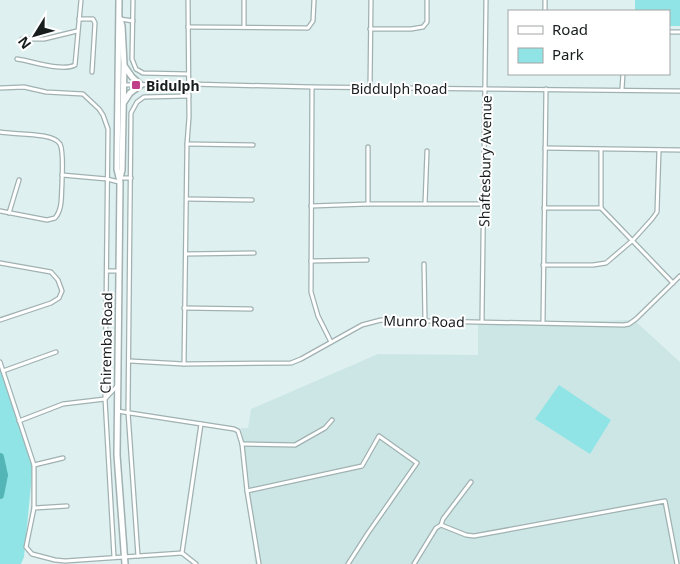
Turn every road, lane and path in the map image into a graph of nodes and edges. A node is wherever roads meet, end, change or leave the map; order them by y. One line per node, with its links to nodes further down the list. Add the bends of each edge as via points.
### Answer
1 (80, 0): 11 (street)
2 (119, 0): 10 (main road, Chiremba Road)
3 (132, 0): 12 (street)
4 (188, 0): 13 (street)
5 (244, 0): 14 (street)
6 (314, 0): 14 (street, via 313,21 308,28)
7 (371, 0): 15 (street)
8 (427, 0): 15 (street, via 427,22 423,27)
9 (486, 0): 29 (street, Shaftesbury Avenue)
10 (119, 18): 12 (street); 19 (main road, Chiremba Road); 25 (main road, Chiremba Road)
11 (79, 19): 16 (street); 20 (street, via 93,19 95,23)
12 (133, 21): 21 (street, via 132,59 136,69 143,73)
13 (188, 27): 14 (street); 21 (street)
14 (244, 27)
15 (370, 29): 28 (street)
16 (78, 31): 17 (street, via 44,39); 18 (street, via 76,62 72,67)
17 (22, 39)
18 (17, 59)
19 (124, 64): 24 (main road); 25 (main road, Chiremba Road)
20 (92, 72)
21 (188, 74): 23 (street)
22 (623, 75): 31 (street)
23 (189, 84): 24 (street, Biddulph Road); 26 (street, Biddulph Road); 33 (street)
24 (141, 85): 25 (street, Biddulph Road); 34 (main road, via 130,93)
25 (120, 86): 34 (main road, Chiremba Road); 48 (main road, Chiremba Road, via 117,169)
26 (312, 87): 28 (street, Biddulph Road); 54 (street)
27 (0, 88): 46 (street, Chiremba Road, via 24,87 83,94 99,108 108,129)
28 (370, 88): 29 (street, Biddulph Road)
29 (486, 88): 30 (street, Biddulph Road); 53 (street, Shaftesbury Avenue)
30 (546, 89): 31 (street, Biddulph Road); 39 (street)
31 (622, 89): 32 (street, Biddulph Road)
32 (680, 91)
33 (189, 96): 36 (street); 45 (street, via 144,97 137,102 131,113)
34 (124, 103): 48 (main road, Chiremba Road)
35 (0, 132): 44 (street, via 48,136 57,141 61,148)
36 (187, 144): 37 (street); 49 (street)
37 (253, 145)
38 (368, 147): 51 (street)
39 (545, 148): 40 (street); 55 (street)
40 (601, 150): 41 (street); 56 (street)
41 (659, 150): 42 (street); 59 (street, via 657,212)
42 (680, 150)
43 (427, 151): 52 (street)
44 (62, 175): 46 (street); 58 (street, via 60,210 56,218 47,220)
45 (130, 178): 48 (street); 70 (street)
46 (107, 179): 48 (street); 67 (street, Chiremba Road)
47 (19, 180): 58 (street)
48 (120, 180): 68 (main road, Chiremba Road)
49 (187, 199): 50 (street); 61 (street)
50 (252, 200)
51 (368, 204): 52 (street); 54 (street)
52 (425, 204): 53 (street)
53 (484, 204): 76 (street, Shaftesbury Avenue)
54 (311, 206): 62 (street)
55 (544, 208): 56 (street); 66 (street)
56 (601, 208): 59 (street)
57 (0, 211): 58 (street)
58 (9, 213)
59 (633, 240): 66 (street, via 612,259 600,264); 71 (street)
60 (254, 253): 61 (street)
61 (186, 254): 72 (street)
62 (311, 260): 63 (street); 78 (street, via 314,306)
63 (367, 260)
64 (0, 263): 74 (street, via 50,272 62,291 59,298)
65 (424, 264): 75 (street)
66 (543, 265): 77 (street)
67 (107, 271): 68 (street); 85 (street, Chiremba Road)
68 (118, 274): 70 (street); 84 (main road, Chiremba Road)
69 (680, 276): 71 (street, Munro Road)
70 (129, 278): 80 (street)
71 (673, 283): 77 (street, Munro Road, via 629,324)
72 (184, 308): 73 (street); 82 (street)
73 (251, 309)
74 (0, 320)
75 (425, 321): 76 (street, Munro Road); 78 (street, Munro Road, via 371,321)
76 (482, 321): 77 (street, Munro Road)
77 (543, 322)
78 (331, 342): 82 (street, Munro Road, via 291,364)
79 (56, 352): 83 (street)
80 (130, 361): 82 (street, Munro Road); 87 (street)
81 (0, 362): 83 (street)
82 (184, 364)
83 (3, 372): 89 (street)
84 (116, 386): 85 (street); 86 (main road, Chiremba Road)
85 (106, 399): 89 (street, via 63,404); 101 (street, Chiremba Road)
86 (117, 411): 87 (street); 102 (main road, Chiremba Road)
87 (128, 412): 90 (street); 100 (street)
88 (332, 420): 91 (street, via 325,428 295,445)
89 (19, 421): 93 (street)
90 (202, 424): 91 (street, via 237,430); 99 (street)
91 (242, 444): 95 (street)
92 (63, 458): 93 (street)
93 (34, 465): 97 (street)
94 (471, 482): 98 (street)
95 (247, 491): 105 (street); 106 (street, via 362,466 379,436 417,463)
96 (67, 506): 97 (street)
97 (34, 508): 101 (street, via 26,542 32,554 56,560)
98 (441, 525): 107 (street); 108 (street, via 474,536 664,501)
99 (182, 553): 100 (street); 104 (street)
100 (138, 556): 102 (street)
101 (114, 557): 102 (street)
102 (124, 557): 103 (main road, Chiremba Road)
103 (125, 564)
104 (196, 564)
105 (259, 564)
106 (348, 564)
107 (414, 564)
108 (677, 564)

